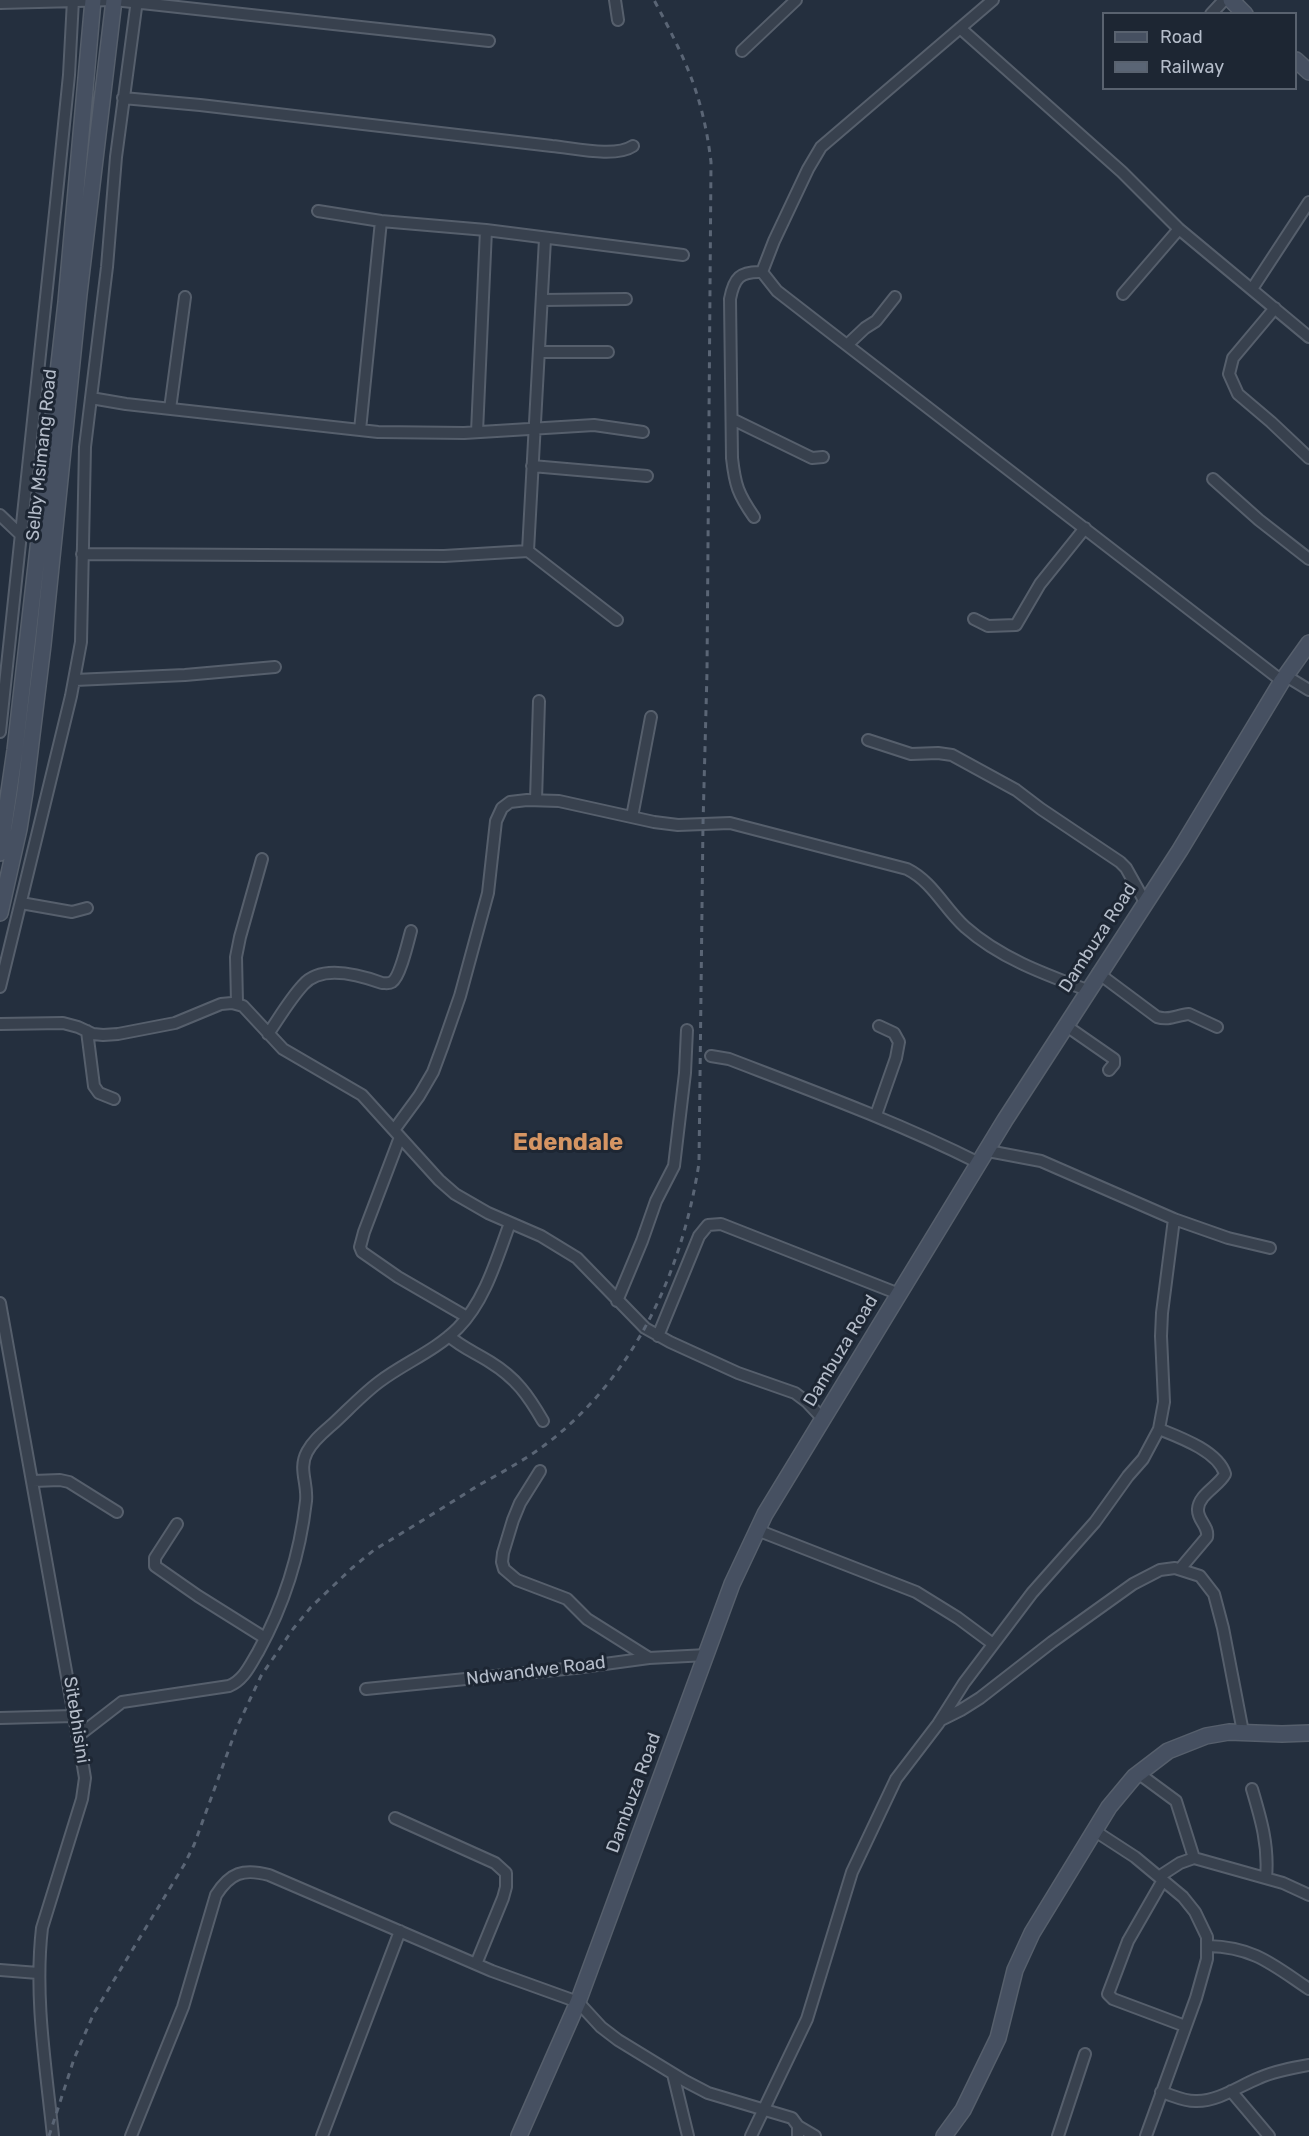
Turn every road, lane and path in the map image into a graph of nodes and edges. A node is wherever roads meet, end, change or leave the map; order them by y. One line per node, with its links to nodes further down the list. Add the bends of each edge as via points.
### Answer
1 (114, 0): 8 (street); 9 (street); 75 (street, Selby Msimang Road, via 25,792)
2 (615, 0): 13 (street)
3 (796, 0): 16 (street)
4 (993, 0): 14 (street)
5 (1224, 0): 11 (street)
6 (1231, 0): 12 (street)
7 (73, 1): 8 (street); 10 (street); 53 (street, via 69,75)
8 (93, 1): 70 (street, Selby Msimang Road, via 66,302)
9 (137, 1): 15 (street); 17 (street)
10 (0, 3)
11 (1213, 12)
12 (1243, 12)
13 (618, 20)
14 (960, 28): 22 (street, via 1122,172); 26 (street, via 821,147)
15 (489, 41)
16 (742, 51)
17 (123, 98): 18 (street, via 609,152); 38 (street)
18 (633, 146)
19 (1309, 202): 27 (street)
20 (318, 210): 21 (street)
21 (381, 221): 23 (street); 42 (street)
22 (1179, 229): 27 (street); 28 (street)
23 (486, 230): 24 (street); 43 (street)
24 (545, 238): 25 (street); 32 (street)
25 (682, 255)
26 (762, 272): 35 (street, via 777,291); 40 (street, via 745,273 732,289)
27 (1252, 289): 33 (street)
28 (1124, 294)
29 (184, 297): 39 (street)
30 (896, 297): 35 (street, via 876,321)
31 (626, 299): 32 (street)
32 (543, 300): 36 (street)
33 (1275, 308): 34 (street); 46 (street, via 1233,358 1229,374 1238,394)
34 (1309, 337)
35 (847, 345): 52 (street)
36 (540, 352): 37 (street); 41 (street)
37 (608, 352)
38 (91, 398): 39 (street); 55 (street, via 85,447)
39 (170, 409): 42 (street)
40 (732, 419): 45 (street, via 812,458); 51 (street, via 734,479 739,495)
41 (535, 428): 43 (street); 44 (street, via 602,426); 47 (street)
42 (360, 430): 43 (street)
43 (477, 432)
44 (643, 432)
45 (823, 457)
46 (1309, 458)
47 (532, 466): 48 (street); 54 (street)
48 (647, 476)
49 (1213, 479): 56 (street)
50 (0, 515): 53 (street)
51 (754, 517)
52 (1085, 528): 57 (street, via 1040,584 1016,626 988,626); 61 (street)
53 (20, 534): 66 (street)
54 (528, 551): 55 (street, via 444,556); 58 (street)
55 (82, 554): 62 (street, via 81,642)
56 (1309, 559)
57 (974, 619)
58 (617, 620)
59 (1309, 643): 61 (street, Dambuza Road)
60 (275, 668): 62 (street)
61 (1284, 679): 63 (street); 72 (street, Dambuza Road)
62 (75, 680): 73 (street)
63 (1309, 690)
64 (539, 701): 68 (street)
65 (651, 717): 69 (street)
66 (0, 732)
67 (868, 740): 72 (street, via 911,754 946,753 1007,784 1120,862)
68 (536, 800): 69 (street, via 559,801); 92 (street, via 510,802 498,813 488,892 460,996 433,1072)
69 (632, 817): 79 (street, via 678,825 739,825 907,869 925,880 959,921 989,945 1042,974)
70 (0, 853)
71 (262, 859): 80 (street, via 236,957)
72 (1144, 902): 77 (street, Dambuza Road)
73 (21, 903): 74 (street, via 72,912); 78 (street)
74 (87, 908)
75 (0, 913)
76 (411, 931): 87 (street, via 394,981 346,974 317,976 303,984)
77 (1098, 973): 79 (street, Dambuza Road); 84 (street, via 1157,1017 1189,1014)
78 (0, 987)
79 (1087, 990): 82 (street, Dambuza Road)
80 (237, 1004): 86 (street, via 221,1004 161,1027 103,1035); 87 (street)
81 (0, 1024): 86 (street, via 63,1023)
82 (1065, 1025): 89 (street, via 1114,1059); 93 (street, Dambuza Road)
83 (879, 1026): 91 (street, via 894,1033 899,1042)
84 (1217, 1027)
85 (687, 1030): 98 (street, via 674,1166)
86 (87, 1031): 90 (street, via 94,1086 99,1093)
87 (268, 1034): 92 (street, via 283,1049 362,1095)
88 (711, 1056): 91 (street, via 729,1059)
89 (1109, 1070)
90 (114, 1099)
91 (876, 1115): 93 (street)
92 (397, 1134): 95 (street, via 455,1194); 100 (street, via 360,1247 398,1277)
93 (983, 1157): 94 (street, via 1025,1157 1047,1163); 97 (street, Dambuza Road)
94 (1174, 1219): 96 (street); 105 (street, via 1162,1313 1164,1402)
95 (510, 1223): 98 (street, via 577,1258); 100 (street, via 484,1290)
96 (1270, 1248)
97 (899, 1294): 102 (street, via 714,1224 704,1228 699,1236); 103 (street, Dambuza Road)
98 (617, 1301): 102 (street)
99 (0, 1303): 107 (street, Sitebhisini)
100 (467, 1317): 101 (street)
101 (449, 1336): 104 (street, via 518,1383); 112 (street, via 378,1382 307,1450 303,1476 307,1497 293,1567)
102 (658, 1336): 103 (street, via 738,1373 795,1393)
103 (823, 1419): 110 (street, Dambuza Road)
104 (543, 1421)
105 (1159, 1429): 111 (street, via 1209,1454 1225,1474 1199,1505 1207,1537); 113 (street, via 1143,1459 1095,1522)
106 (540, 1471): 115 (street, via 513,1520 503,1553 504,1569 518,1580 567,1599 587,1619)
107 (33, 1481): 108 (street, via 69,1482); 117 (street, Sitebhisini)
108 (117, 1512)
109 (177, 1524): 112 (street, via 158,1552 155,1566)
110 (757, 1530): 113 (street, via 916,1592); 114 (street, Dambuza Road)
111 (1180, 1569): 119 (street, via 1160,1570 1133,1584 980,1698); 120 (street, via 1200,1576 1214,1594)
112 (265, 1638): 122 (street, via 236,1683 122,1702)
113 (993, 1644): 119 (street)
114 (706, 1655): 115 (street, Ndwandwe Road); 137 (street, Dambuza Road)
115 (649, 1658): 116 (street, Ndwandwe Road)
116 (366, 1689)
117 (74, 1716): 118 (street); 122 (street, Sitebhisini)
118 (0, 1718)
119 (941, 1720): 144 (street, via 896,1779 852,1872 807,2019)
120 (1243, 1732): 121 (street); 123 (street, via 1196,1739 1168,1751)
121 (1309, 1732)
122 (78, 1736): 135 (street, Sitebhisini, via 84,1788 42,1928)
123 (1138, 1773): 126 (street, via 1109,1807); 127 (street, via 1176,1801)
124 (1252, 1789): 129 (street, via 1264,1826)
125 (395, 1818): 133 (street, via 495,1863 506,1873 503,1898)
126 (1095, 1831): 128 (street); 153 (street, via 1024,1948 998,2038 963,2110)
127 (1194, 1858): 128 (street, via 1180,1863); 129 (street)
128 (1162, 1878): 132 (street, via 1195,1912); 138 (street, via 1133,1930 1108,1994)
129 (1266, 1878): 130 (street)
130 (1309, 1895)
131 (400, 1931): 133 (street); 147 (street, via 268,1875 248,1871 231,1877 216,1896 183,2007); 148 (street)
132 (1208, 1946): 136 (street, via 1240,1948); 138 (street)
133 (476, 1964): 137 (street)
134 (0, 1970): 135 (street)
135 (38, 1973): 146 (street, Sitebhisini)
136 (1309, 1989)
137 (578, 2002): 141 (street, via 618,2040); 149 (street, Dambuza Road)
138 (1185, 2026): 143 (street)
139 (1085, 2054): 154 (street)
140 (1309, 2065): 142 (street, via 1280,2070)
141 (673, 2074): 144 (street, via 708,2093); 150 (street)
142 (1231, 2091): 143 (street, via 1196,2102); 156 (street)
143 (1161, 2092): 155 (street)
144 (764, 2109): 145 (street, via 792,2118); 151 (street)
145 (798, 2131): 152 (street)
146 (53, 2136)
147 (131, 2136)
148 (322, 2136)
149 (519, 2136)
150 (688, 2136)
151 (751, 2136)
152 (815, 2136)
153 (944, 2136)
154 (1058, 2136)
155 (1146, 2136)
156 (1269, 2136)

